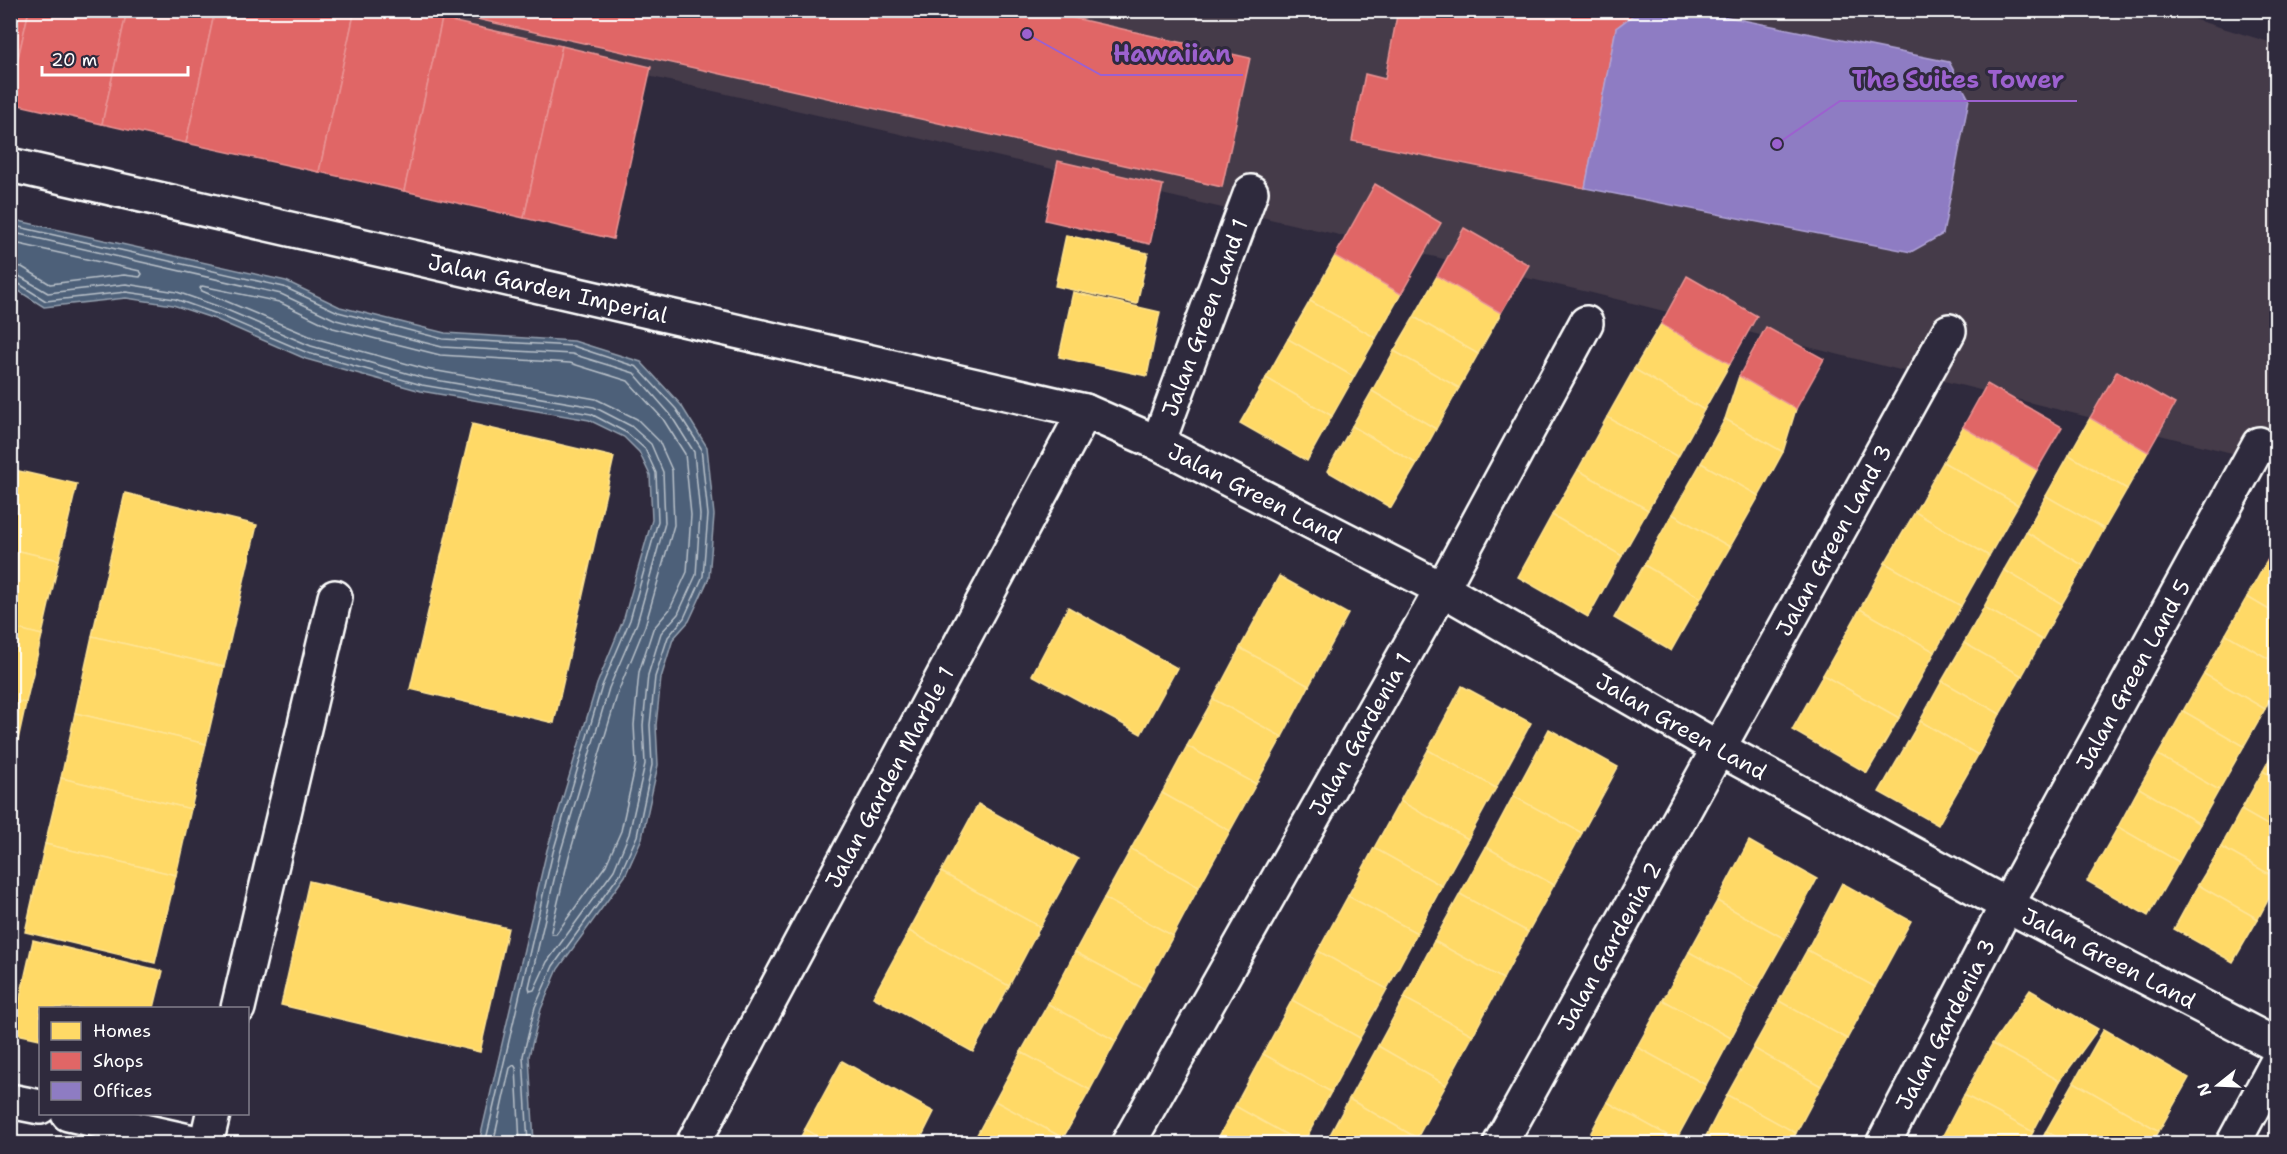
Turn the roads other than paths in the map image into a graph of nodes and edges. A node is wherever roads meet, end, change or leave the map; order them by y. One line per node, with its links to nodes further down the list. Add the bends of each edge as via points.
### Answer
1 (10, 165): 5 (street, Jalan Garden Imperial)
2 (1251, 192): 6 (street, Jalan Green Land 1)
3 (1586, 322): 8 (street, Jalan Gardenia 1)
4 (1949, 331): 10 (street, Jalan Green Land 3)
5 (1085, 411): 6 (street, Jalan Green Land); 21 (street, Jalan Garden Marble 1)
6 (1158, 443): 8 (street, Jalan Green Land)
7 (2259, 444): 11 (street, Jalan Green Land 5)
8 (1442, 589): 10 (street, Jalan Green Land); 22 (street, Jalan Gardenia 1)
9 (335, 597): 12 (street)
10 (1718, 748): 11 (street, Jalan Green Land); 23 (street, Jalan Gardenia 2)
11 (2007, 905): 13 (street, Jalan Green Land); 24 (street, Jalan Gardenia 3)
12 (238, 1007)
13 (2277, 1045)
14 (2277, 1064): 25 (street)
15 (10, 1101): 16 (street)
16 (39, 1107)
17 (77, 1115): 19 (street)
18 (213, 1115): 20 (street)
19 (201, 1143)
20 (206, 1143)
21 (693, 1143)
22 (1128, 1143)
23 (1500, 1143)
24 (1882, 1143)
25 (2234, 1143)

